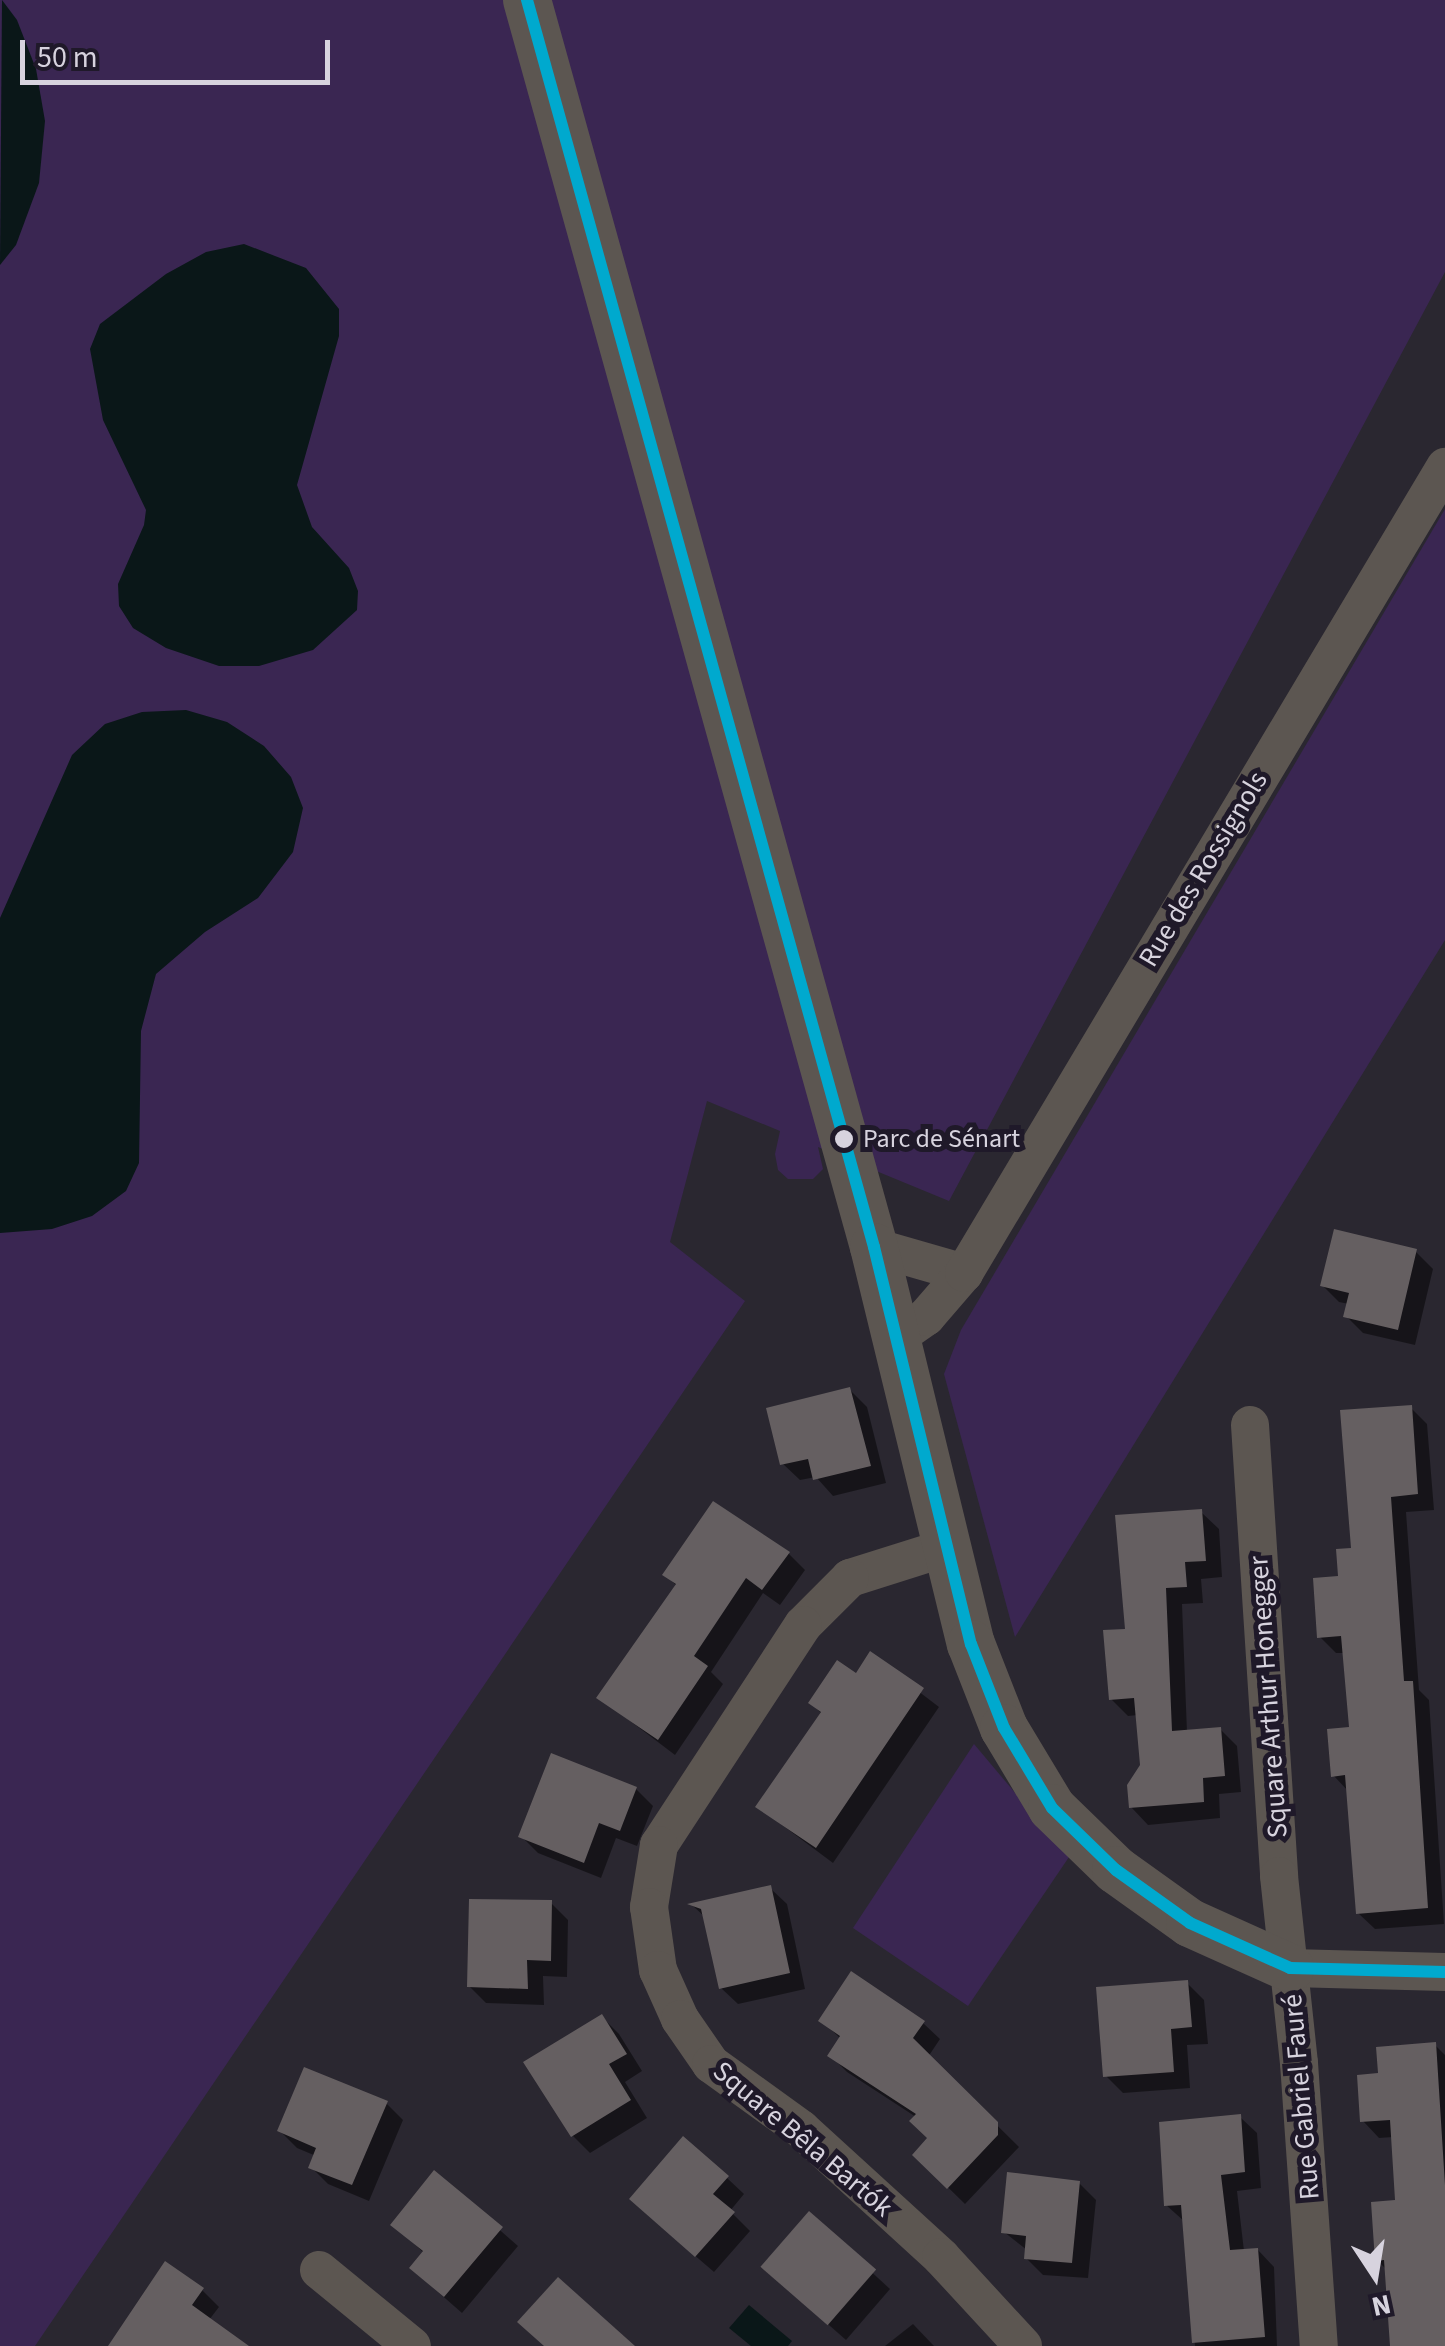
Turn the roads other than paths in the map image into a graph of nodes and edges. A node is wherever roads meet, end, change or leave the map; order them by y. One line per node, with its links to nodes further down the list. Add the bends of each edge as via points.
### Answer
1 (527, 0): 3 (street)
2 (1445, 467): 4 (street, Rue des Rossignols)
3 (874, 1246): 4 (street); 5 (street)
4 (964, 1272): 5 (street, Rue des Rossignols, via 926,1317)
5 (896, 1338): 7 (street)
6 (1250, 1425): 8 (street, Square Arthur Honegger)
7 (945, 1548): 8 (street, via 971,1644 1004,1728 1052,1808 1116,1870 1190,1923); 12 (street, Square Bêla Bartók, via 850,1578 803,1624 659,1845 649,1907 658,1970 711,2064 815,2142 941,2257)
8 (1290, 1968): 9 (street); 13 (street, Rue Gabriel Fauré)
9 (1445, 1972)
10 (320, 2270): 11 (street)
11 (412, 2346)
12 (1023, 2346)
13 (1319, 2346)

